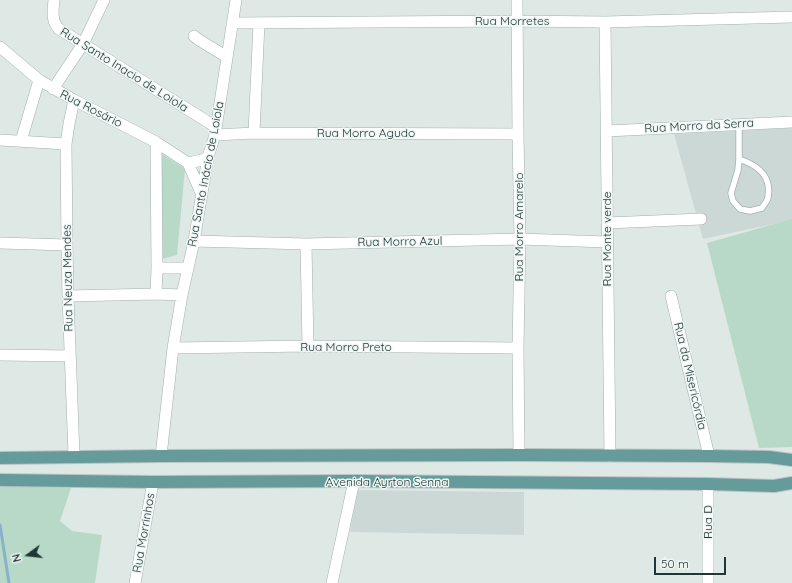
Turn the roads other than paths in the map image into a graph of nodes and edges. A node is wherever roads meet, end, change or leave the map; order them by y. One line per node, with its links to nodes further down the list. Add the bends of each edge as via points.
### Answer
1 (54, 0): 11 (street, Rua Santo Inacio de Loiola, via 55,25)
2 (104, 0): 11 (street)
3 (236, 0): 8 (street, Rua Santo Inácio de Loiola)
4 (517, 0): 6 (street, Rua Morro Amarelo)
5 (792, 17): 7 (street, Rua Morretes)
6 (517, 21): 7 (street, Rua Morretes); 9 (street, Rua Morretes); 22 (street, Rua Morro Amarelo)
7 (605, 22): 19 (street, Rua Monte verde)
8 (232, 23): 9 (street, Rua Morretes); 13 (street, Rua Santo Inácio de Loiola)
9 (259, 23): 21 (street)
10 (194, 36): 13 (street)
11 (83, 44): 15 (street); 20 (street, Rua Santo Inacio de Loiola)
12 (0, 46): 14 (street, Rua Rosário)
13 (227, 57): 20 (street, Rua Santo Inácio de Loiola)
14 (39, 80): 15 (street, Rua Rosário); 24 (street)
15 (53, 89): 16 (street, Rua Rosário)
16 (74, 100): 25 (street, Rua Rosário); 26 (street, Rua Neuza Mendes)
17 (792, 122): 18 (street, Rua Morro da Serra)
18 (740, 125): 19 (street, Rua Morro da Serra); 28 (lane)
19 (606, 130): 32 (street, Rua Monte verde)
20 (215, 131): 21 (street, Rua Morro Agudo); 27 (street, Rua Santo Inácio de Loiola)
21 (254, 133): 22 (street, Rua Morro Agudo)
22 (518, 134): 33 (street, Rua Morro Amarelo)
23 (0, 140): 24 (street)
24 (22, 141): 26 (street)
25 (156, 142): 29 (street, Rua Rosário); 39 (street)
26 (66, 144): 38 (street, Rua Neuza Mendes)
27 (208, 157): 29 (street); 30 (street, Rua Santo Inácio de Loiola)
28 (739, 158): 28 (lane, via 730,194 733,201 740,209 750,211 762,208 768,198 768,182 760,169)
29 (188, 164): 30 (street)
30 (202, 194): 34 (street, Rua Santo Inácio de Loiola)
31 (701, 219): 32 (street)
32 (607, 223): 36 (street, Rua Monte verde)
33 (520, 239): 36 (street, Rua Morro Azul); 37 (street, Rua Morro Azul); 47 (street, Rua Morro Amarelo)
34 (194, 241): 37 (street, Rua Morro Azul); 40 (street, Rua Santo Inácio de Loiola)
35 (0, 242): 38 (street)
36 (607, 242): 53 (street, Rua Monte verde)
37 (306, 244): 45 (street)
38 (67, 245): 43 (street, Rua Neuza Mendes)
39 (158, 268): 40 (street); 41 (street)
40 (188, 268): 42 (street, Rua Santo Inácio de Loiola)
41 (156, 294): 42 (street); 43 (street)
42 (182, 295): 46 (street, Rua Santo Inácio de Loiola)
43 (68, 296): 49 (street, Rua Neuza Mendes)
44 (671, 296): 54 (street, Rua da Misericórdia)
45 (308, 346): 46 (street, Rua Morro Preto); 47 (street, Rua Morro Preto)
46 (173, 348): 52 (street)
47 (518, 348): 50 (street, Rua Morro Amarelo)
48 (0, 355): 49 (street)
49 (70, 356): 51 (street, Rua Neuza Mendes)
50 (519, 454): 52 (main road); 53 (main road)
51 (74, 456): 52 (main road); 55 (main road)
52 (161, 456)
53 (610, 456): 54 (main road)
54 (709, 456): 56 (main road)
55 (0, 458)
56 (792, 458)
57 (0, 480): 59 (main road, Avenida Ayrton Senna)
58 (354, 481): 59 (main road, Avenida Ayrton Senna); 60 (main road, Avenida Ayrton Senna); 63 (street)
59 (153, 482): 62 (street, Rua Morrinhos)
60 (708, 484): 61 (main road, Avenida Ayrton Senna); 64 (street, Rua D)
61 (792, 485)
62 (136, 583)
63 (332, 583)
64 (708, 583)

